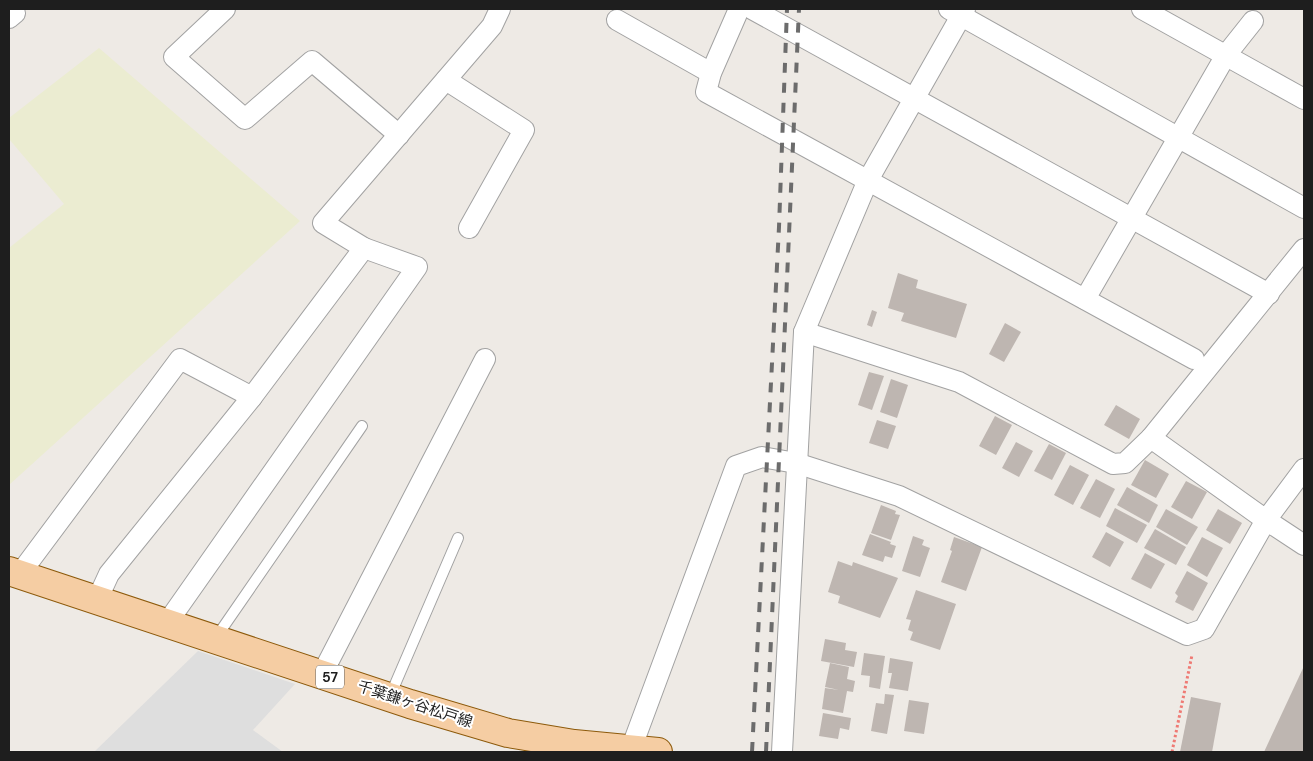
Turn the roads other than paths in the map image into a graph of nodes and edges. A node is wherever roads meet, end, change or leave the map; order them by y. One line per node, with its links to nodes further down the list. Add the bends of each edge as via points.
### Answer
1 (225, 9): 14 (street, via 174,57 245,119 312,61)
2 (500, 9): 11 (street, via 492,26)
3 (739, 9): 10 (street)
4 (752, 9): 12 (street)
5 (1142, 9): 9 (street)
6 (959, 11): 12 (street); 15 (street)
7 (617, 20): 10 (street)
8 (1253, 21): 9 (street)
9 (1226, 55): 13 (street); 15 (street)
10 (710, 73): 16 (street, via 706,92)
11 (446, 80): 14 (street); 19 (street, via 524,130)
12 (914, 99): 16 (street); 18 (street)
13 (1304, 99)
14 (399, 135): 20 (street, via 323,223)
15 (1178, 136): 17 (street); 18 (street)
16 (868, 180): 23 (street); 24 (street)
17 (1304, 208)
18 (1130, 219): 22 (street); 23 (street)
19 (468, 228)
20 (364, 248): 27 (street); 37 (street, via 417,267)
21 (1304, 249): 22 (street)
22 (1269, 294): 29 (street)
23 (1085, 299): 26 (street)
24 (804, 332): 29 (street, via 959,382 1113,464 1125,463); 30 (street)
25 (485, 359): 39 (street)
26 (1194, 359)
27 (252, 397): 35 (street, via 180,359); 36 (street, via 108,574)
28 (362, 426): 38 (lane)
29 (1151, 438): 32 (street)
30 (796, 463): 32 (street, via 899,496 1187,635 1204,628); 42 (street, via 762,457 736,466); 44 (street)
31 (1304, 469): 32 (street)
32 (1266, 520): 34 (street)
33 (458, 538): 40 (lane)
34 (1304, 545)
35 (14, 573): 36 (main road, 千葉鎌ヶ谷松戸線 / 57)
36 (97, 600): 37 (main road, 千葉鎌ヶ谷松戸線 / 57)
37 (167, 623): 38 (main road, 千葉鎌ヶ谷松戸線 / 57)
38 (214, 640): 39 (main road, 千葉鎌ヶ谷松戸線 / 57)
39 (322, 674): 40 (main road, 千葉鎌ヶ谷松戸線 / 57)
40 (389, 697): 41 (main road, 千葉鎌ヶ谷松戸線 / 57, via 508,734)
41 (573, 748): 42 (main road, 千葉鎌ヶ谷松戸線 / 57)
42 (631, 749): 43 (main road, 千葉鎌ヶ谷松戸線 / 57)
43 (658, 752)
44 (782, 752)

